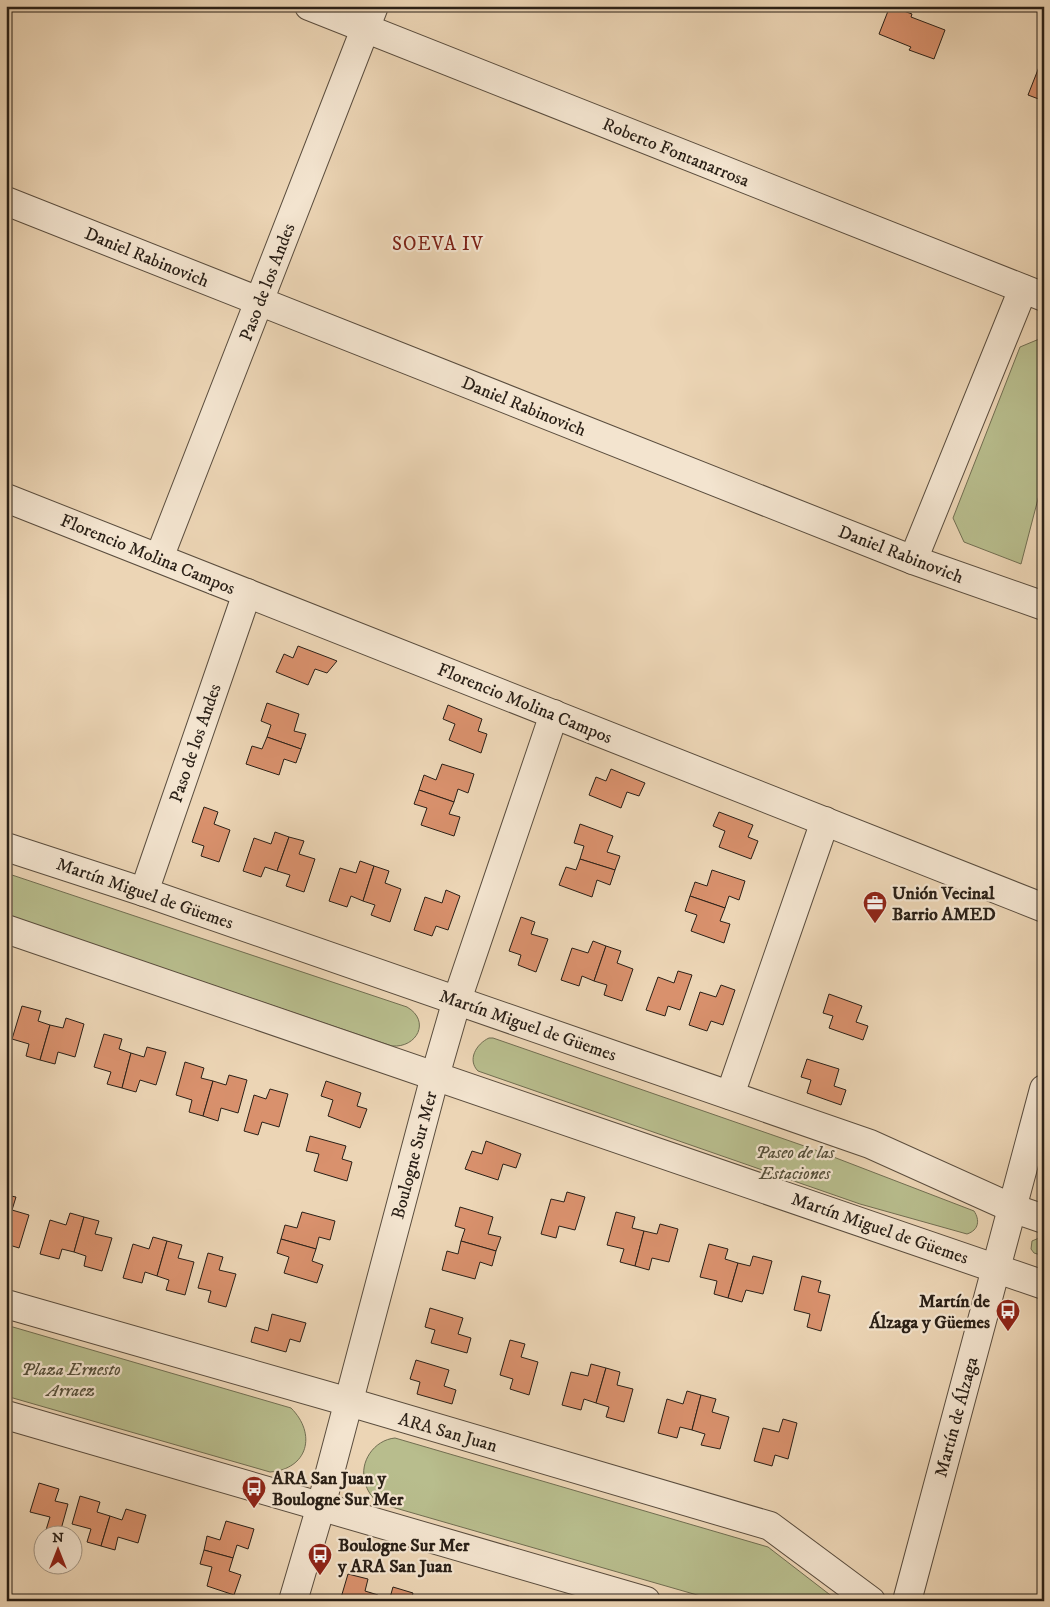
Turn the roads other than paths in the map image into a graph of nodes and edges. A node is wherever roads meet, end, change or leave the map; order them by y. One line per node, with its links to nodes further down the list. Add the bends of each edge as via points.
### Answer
1 (309, 6): 2 (street, Roberto Fontanarrosa)
2 (370, 18): 4 (street, Roberto Fontanarrosa); 5 (street, Paso de los Andes)
3 (6, 201): 5 (street, Daniel Rabinovich)
4 (1034, 294): 8 (street)
5 (259, 301): 7 (street, Paso de los Andes); 8 (street, Daniel Rabinovich)
6 (6, 498): 7 (street, Florencio Molina Campos)
7 (159, 558): 9 (street, Florencio Molina Campos)
8 (913, 560): 10 (street, Daniel Rabinovich)
9 (247, 593): 11 (street, Florencio Molina Campos); 14 (street, Paso de los Andes)
10 (1044, 606)
11 (554, 714): 12 (street, Florencio Molina Campos); 17 (street, Boulogne Sur Mer)
12 (825, 821): 15 (street, Florencio Molina Campos); 20 (street)
13 (6, 847): 14 (street, Martín Miguel de Güemes)
14 (144, 892): 17 (street, Martín Miguel de Güemes)
15 (1044, 908)
16 (6, 929): 18 (street, Martín Miguel de Güemes)
17 (457, 1000): 18 (street, Boulogne Sur Mer); 20 (street, Martín Miguel de Güemes)
18 (435, 1076): 23 (street, Martín Miguel de Güemes); 26 (street, Boulogne Sur Mer)
19 (1044, 1089): 21 (street, Martín de Álzaga)
20 (730, 1095): 21 (street, Martín Miguel de Güemes, via 870,1144)
21 (1012, 1208): 22 (street, Martín Miguel de Güemes); 23 (street, Martín de Álzaga)
22 (1044, 1219)
23 (996, 1268): 24 (street, Martín Miguel de Güemes); 33 (street, Martín de Álzaga)
24 (1044, 1284)
25 (6, 1304): 26 (street, ARA San Juan)
26 (349, 1402): 28 (street, Boulogne Sur Mer); 32 (street, ARA San Juan, via 770,1526)
27 (6, 1414): 28 (street)
28 (321, 1506): 29 (street); 30 (street, Boulogne Sur Mer)
29 (601, 1594): 31 (street)
30 (293, 1601)
31 (646, 1601)
32 (871, 1601)
33 (907, 1601)

